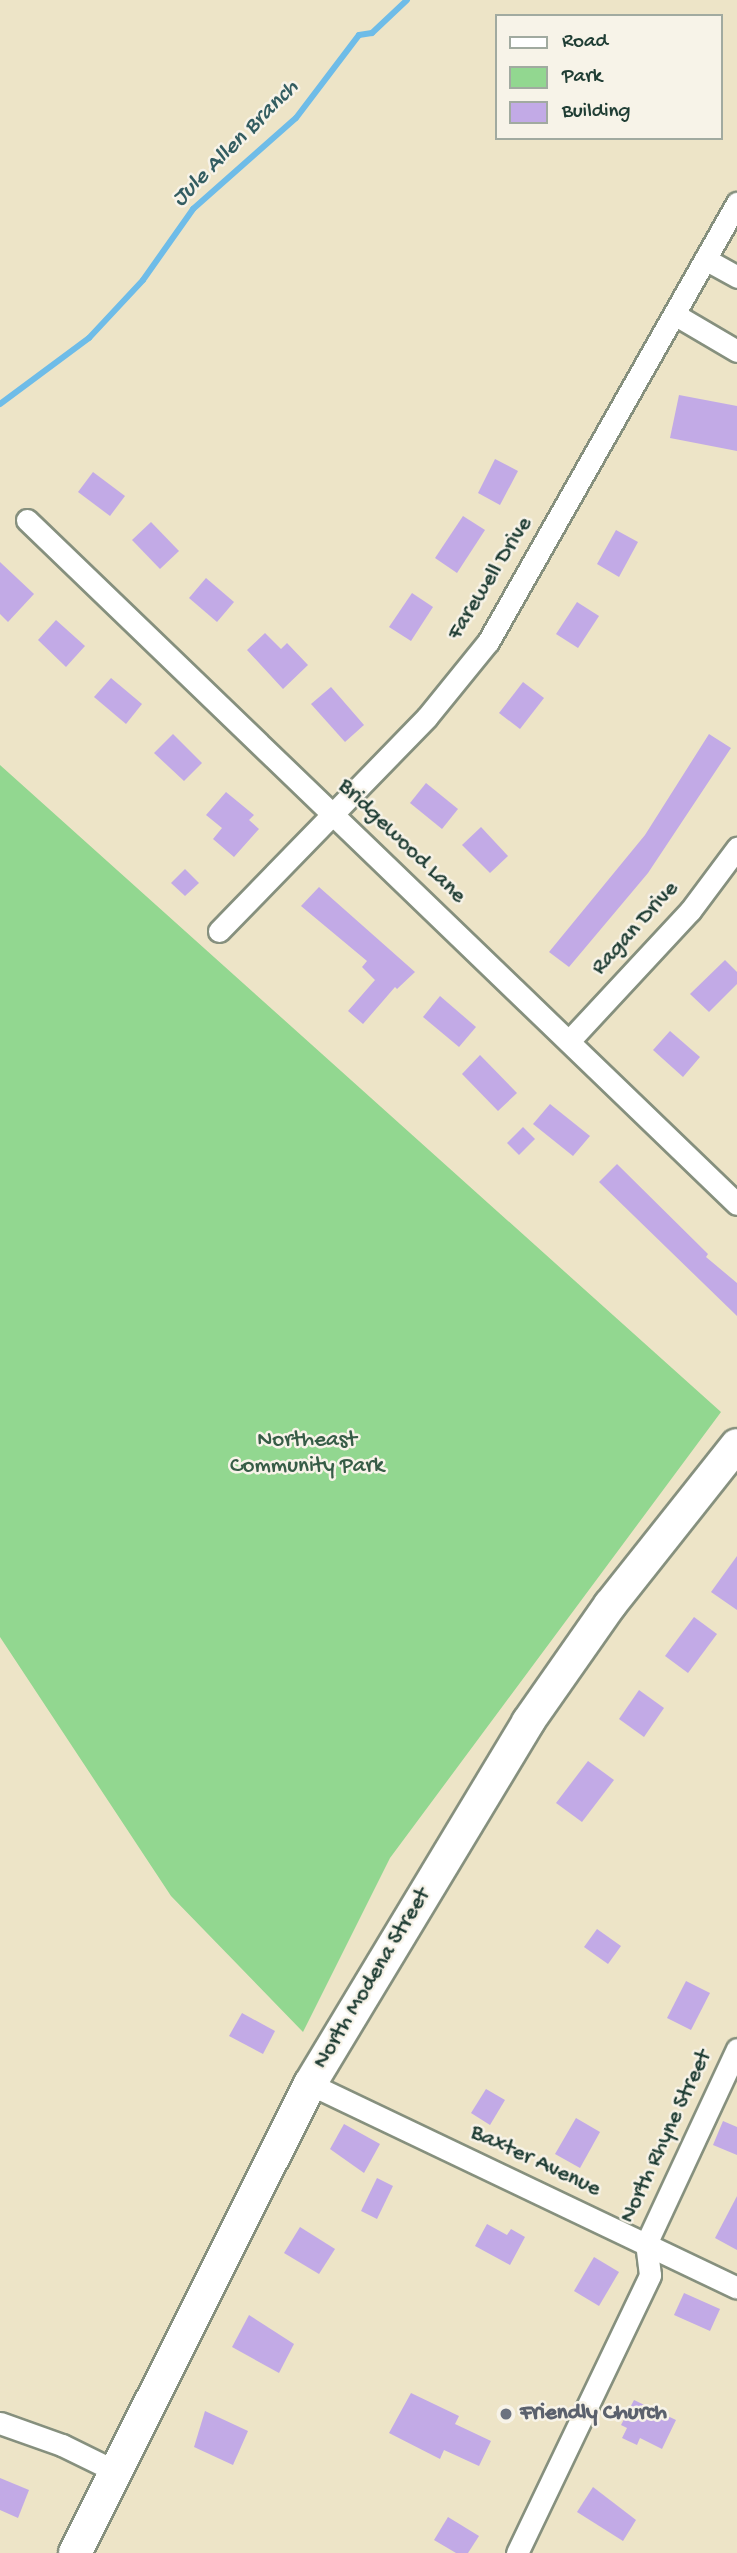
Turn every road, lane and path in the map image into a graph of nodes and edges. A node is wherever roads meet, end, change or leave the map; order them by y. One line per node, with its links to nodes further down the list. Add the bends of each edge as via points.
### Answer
1 (737, 203): 2 (street, Farewell Drive)
2 (705, 259): 3 (street); 4 (street, Farewell Drive)
3 (737, 277)
4 (674, 314): 5 (street); 7 (street, Farewell Drive, via 488,642 427,717)
5 (737, 351)
6 (27, 520): 7 (street, Bridgewood Lane)
7 (334, 812): 9 (street, Farewell Drive); 10 (street, Bridgewood Lane)
8 (737, 848): 10 (street, Ragan Drive, via 690,911)
9 (219, 931)
10 (569, 1041): 11 (street, Bridgewood Lane)
11 (737, 1204)
12 (737, 1445): 14 (street, North Modena Street, via 610,1605 528,1722)
13 (737, 2049): 15 (street, North Rhyne Street)
14 (310, 2084): 15 (street, Baxter Avenue); 18 (street, North Modena Street)
15 (646, 2244): 16 (street, Baxter Avenue); 20 (street, North Rhyne Street, via 650,2275)
16 (737, 2288)
17 (0, 2423): 18 (street, via 62,2445)
18 (117, 2472): 19 (street, North Modena Street)
19 (75, 2553)
20 (517, 2553)

